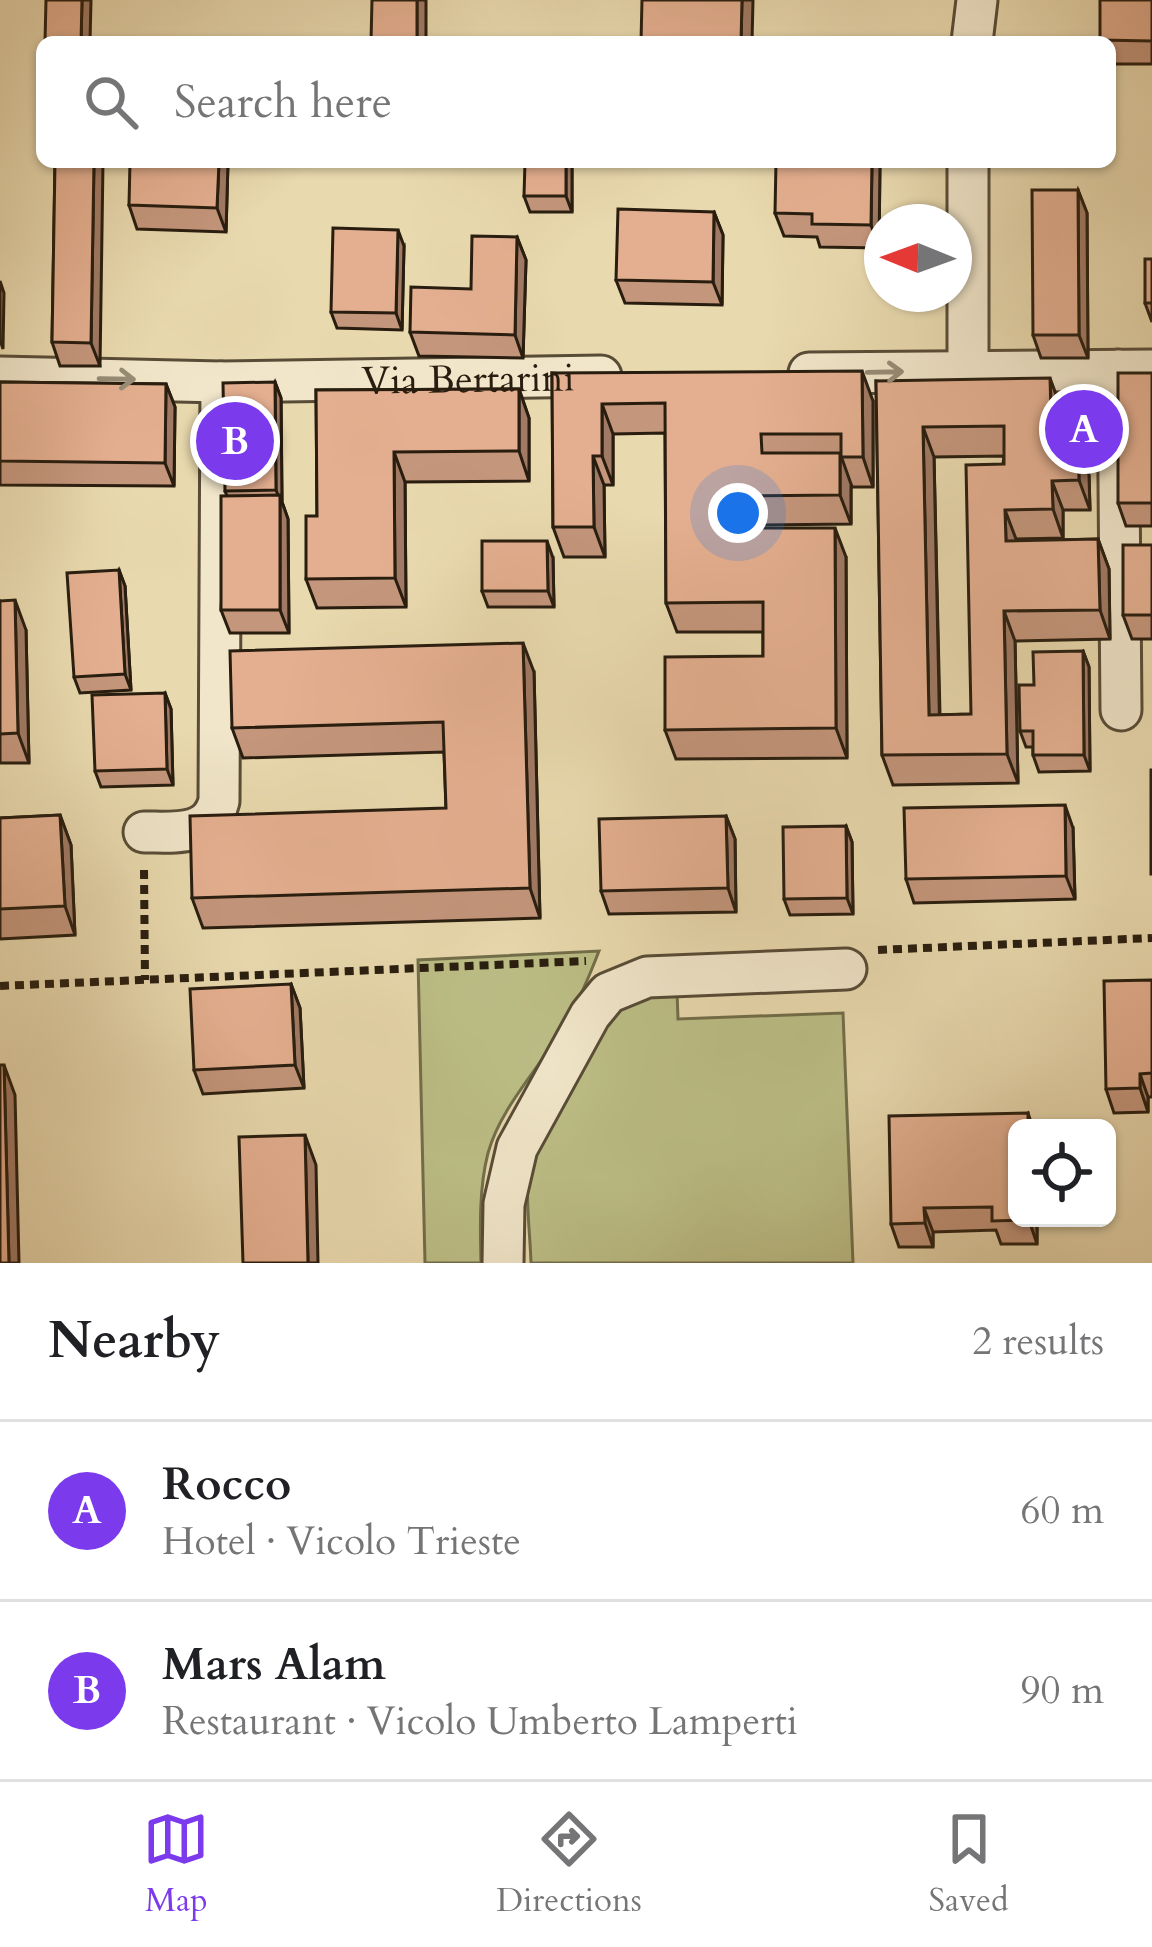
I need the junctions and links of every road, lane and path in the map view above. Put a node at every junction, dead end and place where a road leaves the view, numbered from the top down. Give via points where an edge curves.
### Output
1 (976, 0) edge
2 (973, 36) edge
3 (968, 168) edge
4 (968, 370) junction
5 (1135, 370) edge
6 (777, 374) edge
7 (633, 376) edge
8 (0, 377) edge
9 (221, 382) junction
10 (1121, 710) dead end
11 (144, 832) joint
12 (1152, 938) edge
13 (881, 948) junction
14 (852, 959) junction
15 (596, 960) dead end
16 (146, 980) junction
17 (0, 986) edge
18 (503, 1263) edge

1 - 2 street
3 - 4 street
4 - 5 street
6 -> 4 street
5 - 10 street
7 - 9 street, Via Bertarini
8 -> 9 street, Via Bertarini
9 - 11 street via 219,801 201,827
11 - 16 path
12 - 13 path
13 - 14 path
13 - 14 path
14 - 18 street via 647,977 608,993 517,1148 504,1204
15 - 16 path
16 - 17 path

